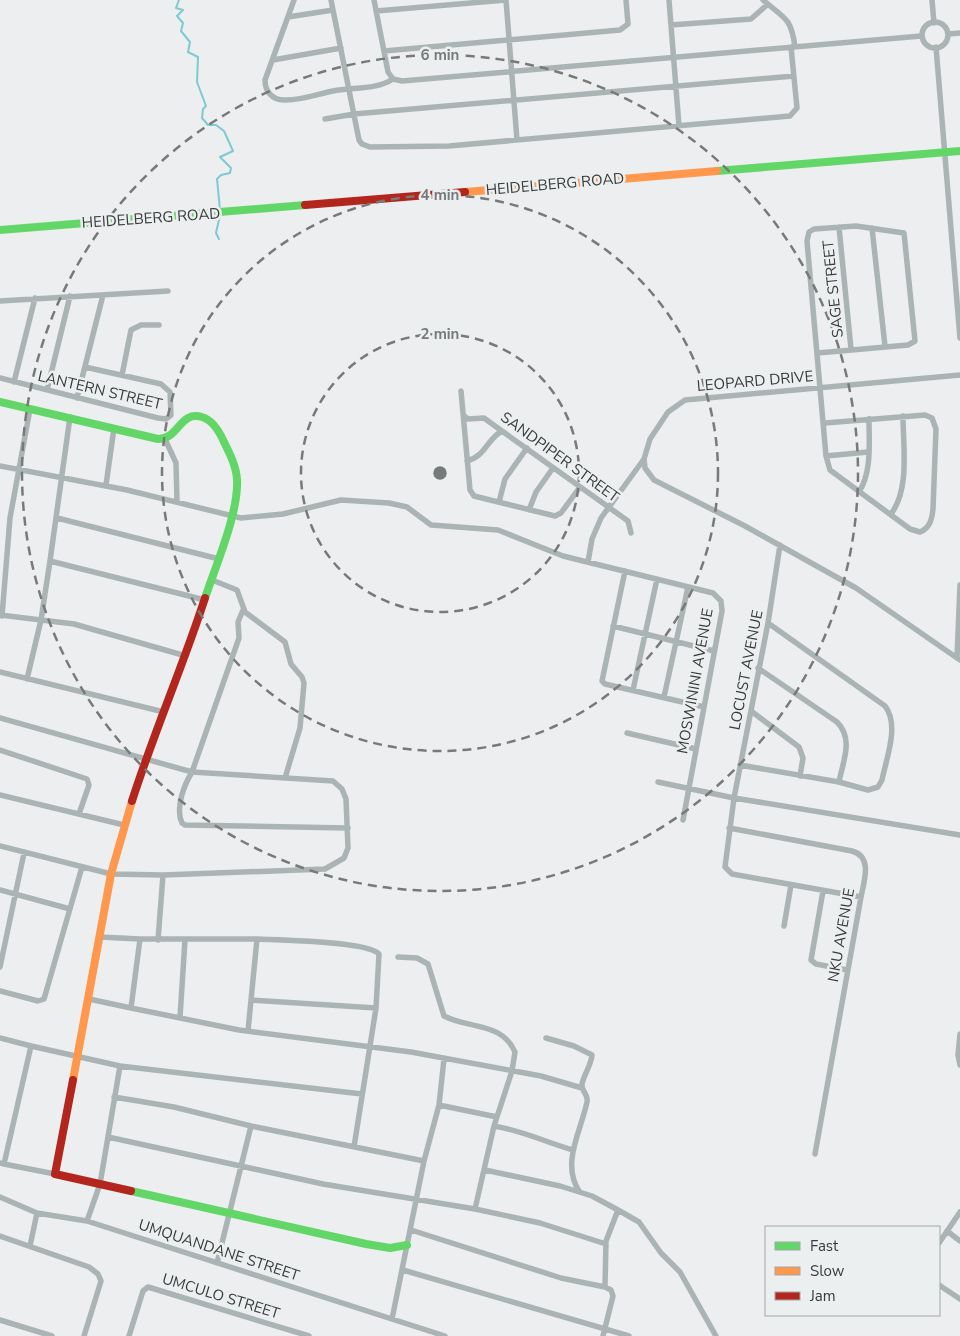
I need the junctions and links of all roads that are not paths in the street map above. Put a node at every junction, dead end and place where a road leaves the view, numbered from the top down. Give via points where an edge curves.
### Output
1 (294, 0) edge
2 (331, 0) edge
3 (374, 0) edge
4 (506, 0) edge
5 (626, 0) edge
6 (669, 0) edge
7 (932, 0) edge
8 (765, 2) edge
9 (333, 10) junction
10 (376, 11) junction
11 (288, 17) junction
12 (934, 23) junction
13 (671, 25) junction
14 (960, 33) edge
15 (948, 34) junction
16 (921, 36) junction
17 (509, 40) junction
18 (793, 47) junction
19 (341, 48) junction
20 (936, 48) junction
21 (384, 51) junction
22 (674, 58) junction
23 (273, 60) junction
24 (512, 72) junction
25 (794, 76) junction
26 (394, 79) junction
27 (676, 86) junction
28 (349, 89) junction
29 (514, 100) junction
30 (354, 114) junction
31 (325, 119) dead end
32 (679, 126) junction
33 (518, 140) junction
34 (960, 151) edge
35 (946, 152) junction
36 (839, 227) junction
37 (872, 228) junction
38 (0, 230) edge
39 (168, 291) dead end
40 (103, 294) junction
41 (70, 296) junction
42 (35, 298) junction
43 (0, 301) edge
44 (159, 325) dead end
45 (960, 338) edge
46 (885, 346) junction
47 (851, 349) junction
48 (818, 353) junction
49 (85, 367) junction
50 (122, 375) junction
51 (960, 375) edge
52 (0, 378) edge
53 (14, 382) junction
54 (822, 387) junction
55 (47, 390) junction
56 (461, 391) dead end
57 (78, 398) junction
58 (0, 402) edge
59 (30, 409) junction
60 (464, 416) junction
61 (904, 416) junction
62 (70, 417) junction
63 (869, 419) junction
64 (824, 423) junction
65 (114, 428) junction
66 (502, 431) junction
67 (166, 439) junction
68 (527, 448) junction
69 (868, 452) junction
70 (826, 456) junction
71 (644, 459) junction
72 (467, 461) junction
73 (0, 466) edge
74 (18, 468) junction
75 (553, 468) junction
76 (61, 476) junction
77 (106, 485) junction
78 (580, 487) junction
79 (859, 492) junction
80 (178, 501) junction
81 (499, 502) junction
82 (608, 508) junction
83 (529, 510) junction
84 (891, 514) junction
85 (232, 516) junction
86 (57, 518) junction
87 (631, 532) dead end
88 (780, 545) junction
89 (219, 559) junction
90 (50, 561) junction
91 (588, 562) junction
92 (625, 571) junction
93 (657, 579) junction
94 (212, 580) junction
95 (960, 585) edge
96 (688, 587) junction
97 (205, 600) junction
98 (243, 610) junction
99 (1, 616) edge
100 (41, 620) junction
101 (768, 623) junction
102 (613, 626) junction
103 (644, 634) junction
104 (676, 642) junction
105 (714, 651) junction
106 (186, 656) junction
107 (958, 659) edge
108 (758, 668) junction
109 (0, 672) edge
110 (27, 679) junction
111 (633, 690) junction
112 (664, 697) junction
113 (704, 707) junction
114 (751, 711) junction
115 (164, 712) junction
116 (0, 718) edge
117 (627, 733) dead end
118 (696, 749) junction
119 (0, 750) edge
120 (145, 759) junction
121 (740, 765) junction
122 (192, 772) junction
123 (800, 776) junction
124 (285, 778) junction
125 (658, 782) dead end
126 (839, 782) junction
127 (690, 788) junction
128 (0, 794) edge
129 (734, 798) junction
130 (79, 814) junction
131 (683, 820) dead end
132 (124, 825) junction
133 (348, 828) junction
134 (729, 828) junction
135 (960, 836) edge
136 (0, 846) edge
137 (24, 853) junction
138 (82, 867) junction
139 (111, 874) junction
140 (162, 875) junction
141 (791, 885) junction
142 (0, 890) edge
143 (823, 891) junction
144 (15, 894) junction
145 (861, 897) junction
146 (70, 909) junction
147 (784, 926) dead end
148 (100, 937) junction
149 (140, 939) junction
150 (257, 939) junction
151 (158, 940) junction
152 (184, 940) junction
153 (398, 957) dead end
154 (0, 967) edge
155 (847, 970) junction
156 (0, 992) edge
157 (89, 999) junction
158 (251, 1000) junction
159 (131, 1008) junction
160 (376, 1008) junction
161 (180, 1017) junction
162 (248, 1031) junction
163 (960, 1034) edge
164 (0, 1038) edge
165 (546, 1038) dead end
166 (31, 1046) junction
167 (371, 1047) junction
168 (77, 1057) junction
169 (444, 1059) junction
170 (960, 1065) edge
171 (120, 1066) junction
172 (512, 1071) junction
173 (582, 1088) junction
174 (362, 1094) junction
175 (114, 1097) junction
176 (438, 1105) junction
177 (496, 1117) junction
178 (251, 1126) junction
179 (494, 1126) junction
180 (108, 1138) junction
181 (354, 1147) junction
182 (574, 1150) junction
183 (815, 1154) dead end
184 (424, 1161) junction
185 (2, 1164) edge
186 (240, 1167) junction
187 (485, 1170) junction
188 (55, 1174) junction
189 (100, 1184) junction
190 (579, 1192) junction
191 (0, 1198) edge
192 (417, 1201) junction
193 (475, 1209) junction
194 (618, 1210) junction
195 (230, 1212) junction
196 (960, 1212) edge
197 (37, 1213) junction
198 (87, 1221) junction
199 (411, 1230) junction
200 (947, 1231) junction
201 (0, 1236) edge
202 (960, 1241) edge
203 (940, 1242) edge
204 (606, 1244) junction
205 (407, 1245) junction
206 (30, 1246) junction
207 (218, 1263) junction
208 (404, 1270) junction
209 (940, 1285) edge
210 (606, 1287) junction
211 (960, 1299) edge
212 (392, 1319) junction
213 (0, 1320) edge
214 (605, 1328) junction
215 (52, 1336) edge
216 (84, 1336) edge
217 (129, 1336) edge
218 (309, 1336) edge
219 (445, 1336) edge
220 (603, 1336) edge
221 (629, 1336) edge
222 (716, 1336) edge

1 - 11 street
2 - 9 street
3 - 10 street
4 - 10 street
4 - 17 street
5 - 17 street via 628,24 620,30
6 - 13 street
7 - 12 street
8 - 13 street via 751,19
8 - 18 street via 789,22
9 - 11 street
9 - 19 street
10 - 21 street
11 - 23 street
12 - 15 street via 943,25
12 - 16 street via 925,27
13 - 22 street
14 - 15 street
15 - 20 street via 943,45
16 - 18 street
16 - 20 street via 925,45
17 - 21 street
17 - 24 street
18 - 22 street
18 - 25 street
19 - 23 street
19 - 28 street
20 - 35 street
21 - 26 street via 388,72
22 - 24 street
22 - 27 street
23 - 28 street via 265,87 277,99
24 - 26 street
24 - 29 street
25 - 27 street
25 - 32 street via 797,108 790,116
26 - 28 street via 379,85
27 - 29 street
27 - 32 street
28 - 30 street
29 - 30 street
29 - 33 street
30 - 31 street
30 - 33 street via 359,140 370,148
32 - 33 street
34 - 35 street, HEIDELBERG ROAD
35 - 38 street, HEIDELBERG ROAD
35 - 45 street
36 - 37 street
36 - 47 street, SAGE STREET
36 - 48 street via 814,229 807,236
37 - 46 street
37 - 46 street via 901,231 907,240 916,337 911,344
39 - 40 street
40 - 41 street
40 - 49 street
41 - 42 street
41 - 55 street
42 - 43 street
42 - 53 street
44 - 50 street via 131,330
46 - 47 street
47 - 48 street
48 - 54 street
49 - 50 street, LANTERN STREET
49 - 57 street
50 - 57 street, LANTERN STREET via 161,384 170,392 171,415 158,418
51 - 54 street, LEOPARD DRIVE
52 - 53 street, LANTERN STREET
53 - 55 street, LANTERN STREET
54 - 64 street
54 - 71 street, LEOPARD DRIVE via 685,400 668,412 650,439
55 - 57 street, LANTERN STREET
56 - 60 street
58 - 59 street
59 - 62 street
59 - 74 street
60 - 66 street, SANDPIPER STREET via 468,419 484,418
60 - 72 street
61 - 63 street
61 - 84 street via 901,490
61 - 84 street via 925,415 934,420 932,516 927,528 920,532 910,529
62 - 65 street
62 - 76 street
63 - 64 street
63 - 69 street
64 - 70 street
65 - 67 street
65 - 77 street
66 - 68 street, SANDPIPER STREET
66 - 72 street via 496,434 480,456
67 - 80 street via 176,463
67 - 85 street via 178,430 185,418 202,417 212,423 234,464 237,480
68 - 75 street, SANDPIPER STREET
68 - 81 street via 504,478
69 - 70 street
69 - 79 street via 866,476
70 - 79 street via 833,474
71 - 82 street, LEOPARD DRIVE
71 - 88 street via 645,468 654,480
72 - 81 street via 472,494
73 - 74 street, MOSWININI AVENUE
74 - 76 street, MOSWININI AVENUE
74 - 99 street
75 - 78 street, SANDPIPER STREET
75 - 83 street via 536,492
76 - 77 street, MOSWININI AVENUE
76 - 86 street
77 - 80 street, MOSWININI AVENUE
78 - 82 street, SANDPIPER STREET
78 - 83 street via 558,515
79 - 84 street
80 - 85 street, MOSWININI AVENUE
81 - 83 street
82 - 87 street, SANDPIPER STREET via 628,521
82 - 91 street, LEOPARD DRIVE via 595,530
85 - 89 street
85 - 91 street, MOSWININI AVENUE via 247,519 270,516 341,500 389,502 407,507 431,525 498,530 553,553
86 - 89 street
86 - 90 street
88 - 101 street, LOCUST AVENUE
88 - 107 street via 873,598
89 - 94 street
90 - 97 street
90 - 100 street
91 - 92 street, MOSWININI AVENUE
92 - 93 street, MOSWININI AVENUE
92 - 102 street
93 - 96 street, MOSWININI AVENUE
93 - 103 street
94 - 97 street
94 - 98 street via 237,590
95 - 107 street
96 - 104 street
96 - 105 street, MOSWININI AVENUE via 713,593 721,602
97 - 106 street
98 - 122 street via 238,622 239,638
98 - 124 street via 284,642 291,664 304,683 300,728
99 - 100 street
100 - 106 street via 91,628
100 - 110 street
101 - 108 street, LOCUST AVENUE
101 - 126 street via 889,710 891,731 880,784 868,790
102 - 103 street
102 - 111 street via 602,681
103 - 104 street
103 - 111 street
104 - 105 street
104 - 112 street
105 - 113 street, MOSWININI AVENUE
106 - 115 street
108 - 114 street, LOCUST AVENUE
108 - 126 street via 837,722 845,731 848,739
109 - 110 street
110 - 115 street
111 - 112 street
112 - 113 street
113 - 118 street, MOSWININI AVENUE
114 - 121 street, LOCUST AVENUE
114 - 123 street via 799,747 803,758
115 - 120 street
116 - 120 street
117 - 118 street
118 - 127 street, MOSWININI AVENUE
119 - 130 street via 87,779 89,785
120 - 122 street
120 - 132 street
121 - 123 street
121 - 129 street, LOCUST AVENUE
122 - 124 street
122 - 133 street via 181,802 180,820 185,825
123 - 126 street
124 - 133 street via 329,780 338,785 346,799
125 - 127 street
127 - 129 street
127 - 131 street, MOSWININI AVENUE
128 - 130 street
129 - 134 street, LOCUST AVENUE
129 - 135 street
130 - 132 street
132 - 139 street
133 - 140 street via 346,856 327,868
134 - 141 street, LOCUST AVENUE via 726,870 732,874
134 - 145 street, NKU AVENUE via 856,852 866,865
136 - 137 street
137 - 138 street
137 - 144 street
138 - 139 street
138 - 146 street
139 - 140 street
139 - 148 street
140 - 151 street
141 - 143 street
141 - 147 street
142 - 144 street
143 - 145 street
143 - 155 street via 811,960 816,964
144 - 146 street
144 - 154 street
145 - 155 street, NKU AVENUE
146 - 156 street via 44,998 38,1001
148 - 149 street
148 - 157 street
149 - 151 street
149 - 159 street
150 - 152 street
150 - 158 street
150 - 160 street via 331,943 377,951 380,958
151 - 152 street
152 - 161 street
153 - 172 street via 417,958 428,964 444,1016 501,1033 514,1052
155 - 183 street, NKU AVENUE
157 - 159 street
157 - 168 street
158 - 160 street
158 - 162 street
159 - 161 street
160 - 167 street
161 - 162 street
162 - 167 street
163 - 170 street
164 - 166 street
165 - 173 street via 592,1055
166 - 168 street
166 - 185 street
167 - 169 street
167 - 174 street
168 - 171 street
168 - 188 street
169 - 172 street
169 - 176 street
171 - 174 street
171 - 175 street
172 - 173 street
172 - 177 street
173 - 182 street via 587,1102
174 - 181 street
175 - 178 street via 174,1107
175 - 180 street
176 - 177 street
176 - 184 street
177 - 179 street
178 - 181 street
178 - 186 street
179 - 182 street via 524,1132
179 - 187 street
180 - 186 street
180 - 189 street
181 - 184 street
182 - 190 street via 572,1178
184 - 192 street
185 - 188 street
186 - 192 street
186 - 195 street
187 - 190 street
187 - 193 street
188 - 189 street
189 - 195 street
189 - 198 street
190 - 194 street
191 - 197 street, UMQUANDANE STREET
192 - 193 street
192 - 199 street
193 - 204 street via 540,1223
194 - 204 street
194 - 222 street via 639,1222 661,1253 680,1272
195 - 205 street via 384,1248
195 - 207 street
196 - 200 street
197 - 198 street, UMQUANDANE STREET
197 - 206 street
198 - 207 street, UMQUANDANE STREET
199 - 205 street
199 - 210 street via 562,1278
200 - 202 street
200 - 203 street
201 - 206 street
204 - 210 street
205 - 208 street
206 - 216 street via 89,1267 98,1274 101,1281
207 - 212 street, UMQUANDANE STREET
208 - 212 street
208 - 214 street
209 - 211 street
210 - 214 street via 613,1296
212 - 219 street, UMQUANDANE STREET
213 - 215 street
214 - 220 street
214 - 221 street
217 - 218 street, UMCULO STREET via 143,1291 148,1287

